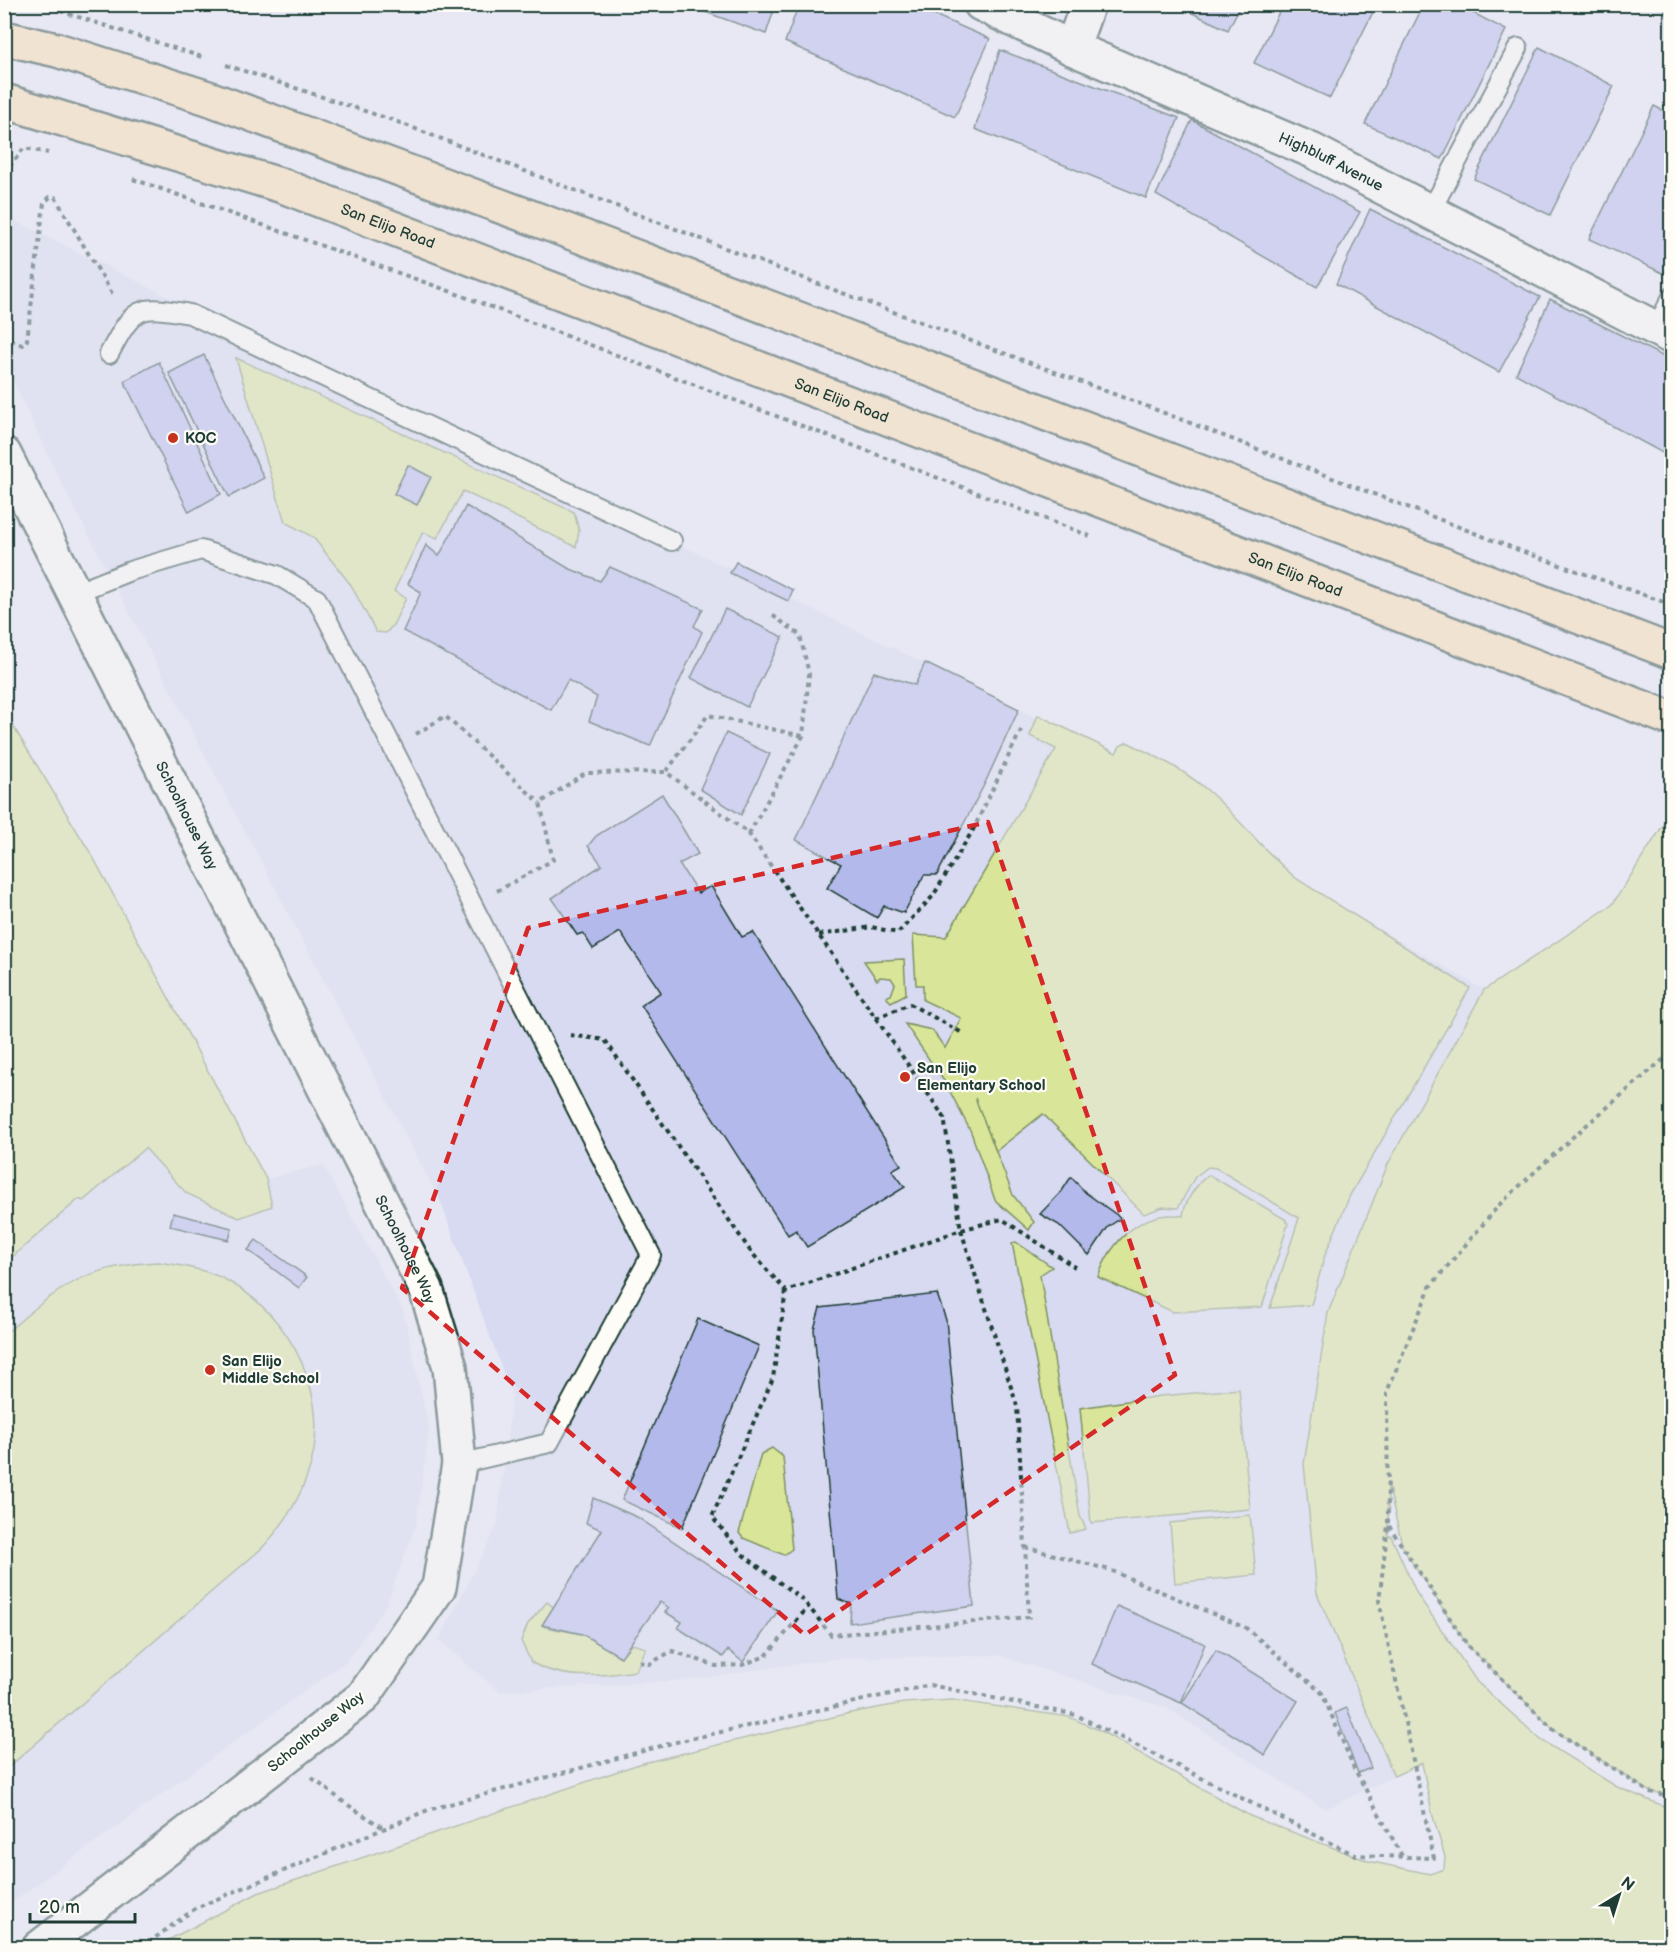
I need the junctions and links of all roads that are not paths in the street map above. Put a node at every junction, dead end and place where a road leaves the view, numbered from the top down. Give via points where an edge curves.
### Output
1 (981, 4) edge
2 (1088, 4) edge
3 (4, 38) edge
4 (1072, 48) junction
5 (1518, 48) dead end
6 (4, 101) edge
7 (1430, 212) junction
8 (1671, 297) edge
9 (1664, 332) edge
10 (109, 354) dead end
11 (4, 454) edge
12 (672, 541) dead end
13 (75, 593) junction
14 (1671, 652) edge
15 (1671, 718) edge
16 (459, 1464) junction
17 (39, 1947) edge

1 - 4 street, Highbluff Avenue
2 - 4 street
3 - 14 main road via 57,50 218,102 549,224
4 - 7 street, Highbluff Avenue via 1313,151
5 - 7 lane
6 - 15 main road, San Elijo Road via 283,186
7 - 9 street, Highbluff Avenue
8 - 9 lane
10 - 12 lane via 129,317 154,307 190,314
11 - 13 street, Schoolhouse Way
13 - 16 street, Schoolhouse Way via 426,1289 450,1367
13 - 16 lane via 130,571 201,550 277,574 317,599 651,1255 549,1443
16 - 17 street, Schoolhouse Way via 439,1587 363,1697

